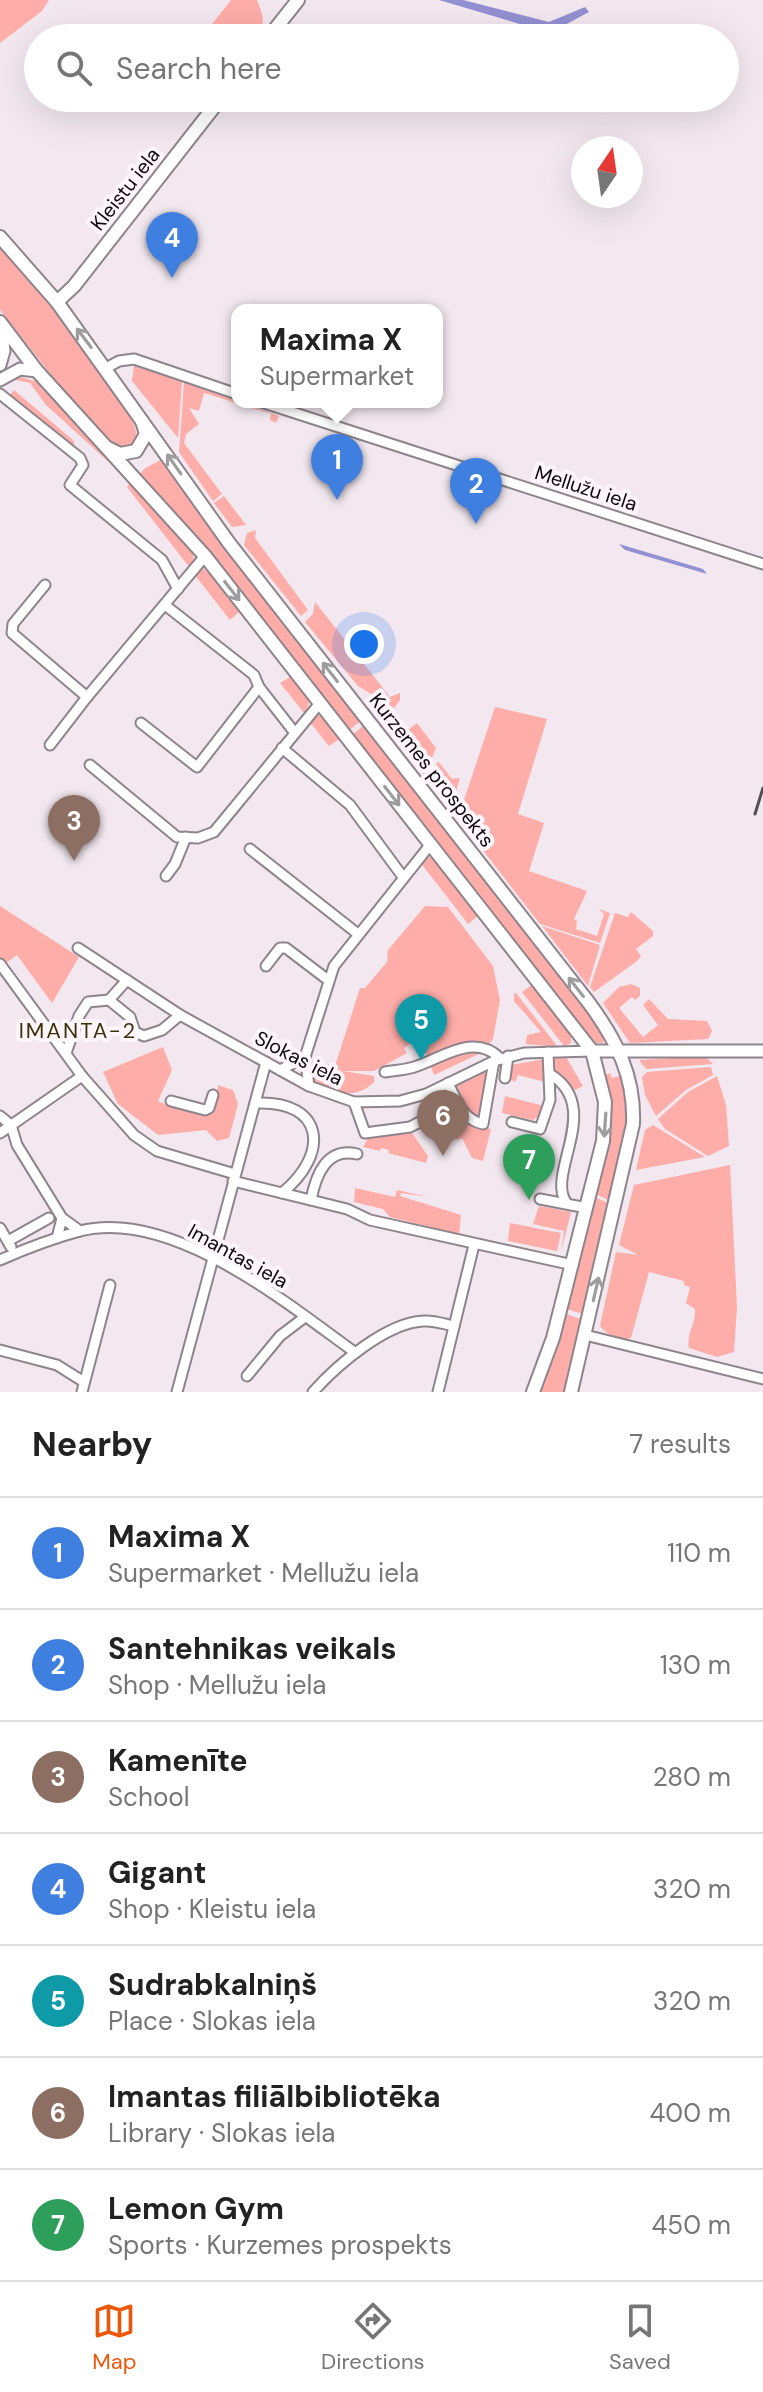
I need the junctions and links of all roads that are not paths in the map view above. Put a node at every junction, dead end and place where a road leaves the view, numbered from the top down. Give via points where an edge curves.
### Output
1 (298, 0) edge
2 (279, 24) edge
3 (210, 112) edge
4 (0, 237) edge
5 (57, 302) junction
6 (1, 323) edge
7 (0, 365) edge
8 (106, 368) junction
9 (37, 371) junction
10 (0, 380) edge
11 (231, 392) edge
12 (0, 394) edge
13 (280, 408) edge
14 (142, 420) junction
15 (108, 448) junction
16 (205, 556) junction
17 (763, 564) edge
18 (45, 585) dead end
19 (178, 589) junction
20 (165, 605) junction
21 (259, 687) junction
22 (87, 697) junction
23 (320, 703) junction
24 (141, 723) dead end
25 (295, 733) junction
26 (50, 745) dead end
27 (282, 748) junction
28 (90, 765) dead end
29 (186, 837) junction
30 (430, 845) junction
31 (250, 849) dead end
32 (166, 876) dead end
33 (403, 877) junction
34 (358, 934) junction
35 (78, 948) dead end
36 (0, 964) edge
37 (266, 966) dead end
38 (127, 980) junction
39 (328, 980) junction
40 (109, 1000) junction
41 (180, 1015) junction
42 (592, 1051) junction
43 (620, 1051) junction
44 (763, 1051) edge
45 (548, 1052) junction
46 (66, 1053) junction
47 (305, 1057) junction
48 (500, 1059) junction
49 (266, 1062) junction
50 (280, 1070) junction
51 (385, 1072) dead end
52 (550, 1074) junction
53 (82, 1076) junction
54 (505, 1078) dead end
55 (448, 1083) junction
56 (309, 1086) junction
57 (213, 1095) dead end
58 (171, 1101) dead end
59 (354, 1102) junction
60 (458, 1102) junction
61 (256, 1103) junction
62 (0, 1116) edge
63 (512, 1122) dead end
64 (11, 1125) junction
65 (0, 1133) edge
66 (357, 1154) dead end
67 (234, 1177) junction
68 (282, 1193) junction
69 (540, 1199) dead end
70 (311, 1200) junction
71 (566, 1202) junction
72 (587, 1208) junction
73 (49, 1218) dead end
74 (62, 1218) junction
75 (0, 1228) edge
76 (80, 1231) junction
77 (57, 1238) junction
78 (8, 1241) junction
79 (474, 1245) junction
80 (14, 1253) junction
81 (213, 1259) junction
82 (0, 1260) edge
83 (573, 1265) junction
84 (110, 1285) dead end
85 (305, 1317) junction
86 (454, 1326) junction
87 (585, 1335) junction
88 (0, 1350) edge
89 (353, 1351) junction
90 (247, 1376) dead end
91 (763, 1379) edge
92 (83, 1387) edge
93 (177, 1392) edge
94 (313, 1392) edge
95 (438, 1392) edge
96 (533, 1392) edge
97 (571, 1392) edge

1 - 2 main road
3 - 5 main road, Kleistu iela
4 - 5 main road, Kurzemes prospekts
8 -> 5 main road, Kurzemes prospekts
6 - 7 street
6 - 9 main road
8 - 11 street via 134,359
8 - 14 main road, Kurzemes prospekts
9 - 10 street via 20,369
9 - 15 main road
12 - 19 street via 80,458 83,465 70,485 162,560
13 - 17 street, Mellužu iela
14 - 15 main road via 146,434 136,451 120,454
43 -> 14 main road, Kurzemes prospekts via 589,1003 229,543
15 - 16 main road
16 - 19 street
16 -> 23 main road
18 - 22 street via 13,624 12,633
19 - 20 street
20 - 21 street via 254,675
20 - 22 street
21 - 24 street via 197,767
21 - 25 street
22 - 26 street
23 - 25 street
23 -> 30 main road
25 - 27 street
27 - 29 street via 214,832
27 - 33 street via 350,805
28 - 29 street via 177,837
29 - 32 street
30 - 33 street
30 - 42 main road
31 - 34 street
33 - 34 street
34 - 39 street
35 - 38 street, Slokas iela
36 - 46 street
37 - 39 street via 280,948 286,948
38 - 40 street
38 - 41 street, Slokas iela
39 - 47 street
40 - 41 street via 144,1036
40 - 46 street via 88,1002
41 - 49 street, Slokas iela
42 - 43 street, Slokas iela
42 - 45 street, Slokas iela
42 -> 72 main road via 606,1117
43 - 44 street, Slokas iela
87 -> 43 main road, Kurzemes prospekts via 633,1124 634,1097
45 - 48 street, Slokas iela
45 - 52 street
46 - 53 street
47 - 50 street
47 - 56 street
48 - 51 street via 484,1049 463,1048 416,1067
48 - 54 street
48 - 55 street, Slokas iela
48 - 60 street via 483,1124 471,1121
49 - 50 street, Slokas iela
49 - 61 street
50 - 56 street, Slokas iela
52 - 63 street via 550,1100 540,1129
52 - 71 street via 568,1092 574,1128 561,1190
53 - 64 street
53 - 67 street via 147,1147
55 - 59 street, Slokas iela via 400,1101
55 - 60 street
56 - 59 street, Slokas iela
57 - 58 street via 205,1110
59 - 60 street via 365,1133 410,1127
61 - 67 street
61 - 68 street via 296,1107 312,1128 315,1143 307,1164
62 - 64 street
64 - 65 street
64 - 74 street via 17,1145
66 - 70 street via 338,1153 323,1165
67 - 68 street
67 - 81 street
68 - 70 street
69 - 71 street
70 - 79 street
71 - 72 street
72 - 83 main road
73 - 78 street
74 - 76 street
74 - 77 street
75 - 78 street
76 - 77 street, Imantas iela
76 - 81 street, Imantas iela via 154,1235
77 - 80 street, Imantas iela
78 - 80 street
79 - 83 street
79 - 86 street
80 - 82 street, Imantas iela
81 - 85 street, Imantas iela
81 - 93 street
83 - 96 main road
84 - 92 street
85 - 89 street, Imantas iela
85 - 90 street via 280,1336
86 - 89 street via 419,1321
86 - 95 street
87 - 91 street
87 - 97 main road, Kurzemes prospekts
88 - 92 street via 57,1365
89 - 94 street

